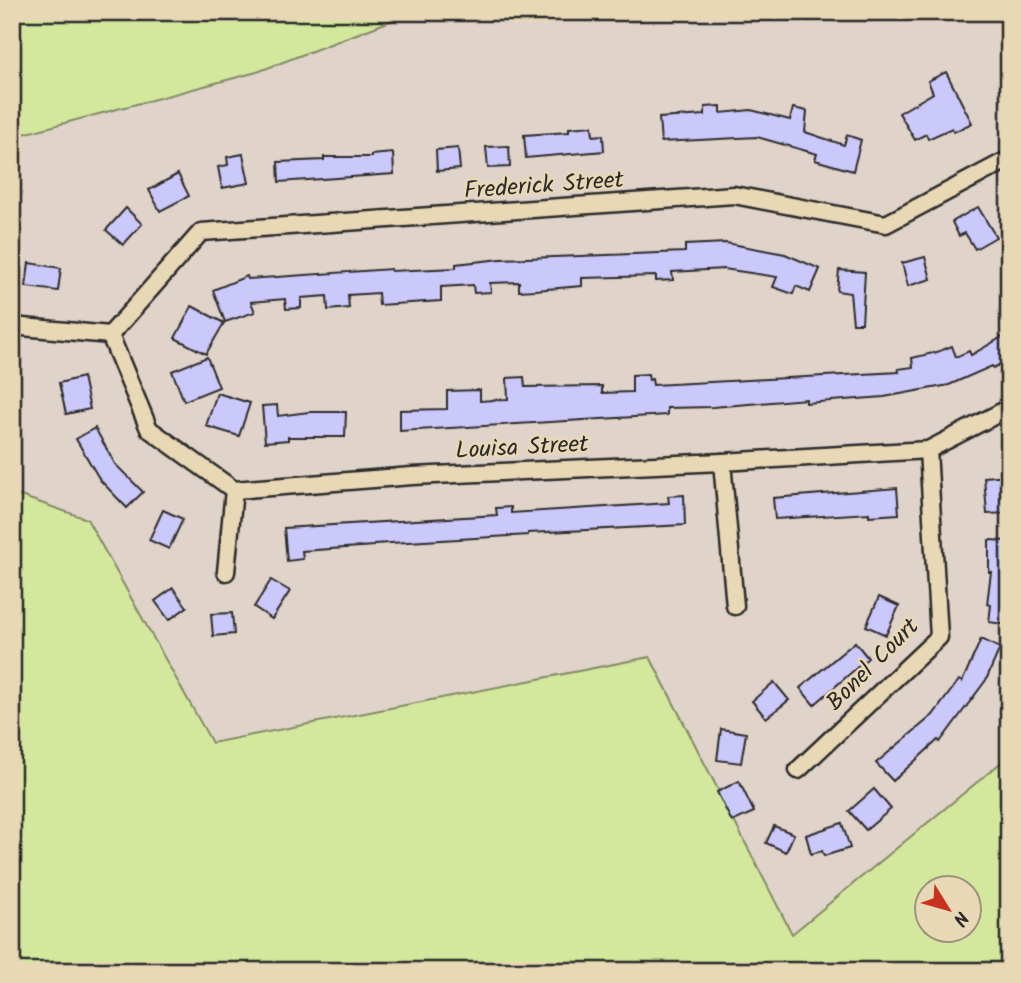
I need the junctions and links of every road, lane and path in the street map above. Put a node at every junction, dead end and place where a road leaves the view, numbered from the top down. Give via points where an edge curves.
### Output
1 (1009, 159) edge
2 (12, 326) edge
3 (110, 335) junction
4 (1009, 408) edge
5 (928, 450) junction
6 (722, 462) junction
7 (234, 490) junction
8 (226, 572) dead end
9 (735, 606) dead end
10 (798, 770) dead end

1 - 3 street, Frederick Street via 886,224 734,195 201,232
2 - 3 street
3 - 7 street via 149,429
4 - 5 street, Louisa Street
5 - 6 street, Louisa Street
5 - 10 street, Bonel Court via 939,637
6 - 7 street, Louisa Street via 412,476
6 - 9 street
7 - 8 street

